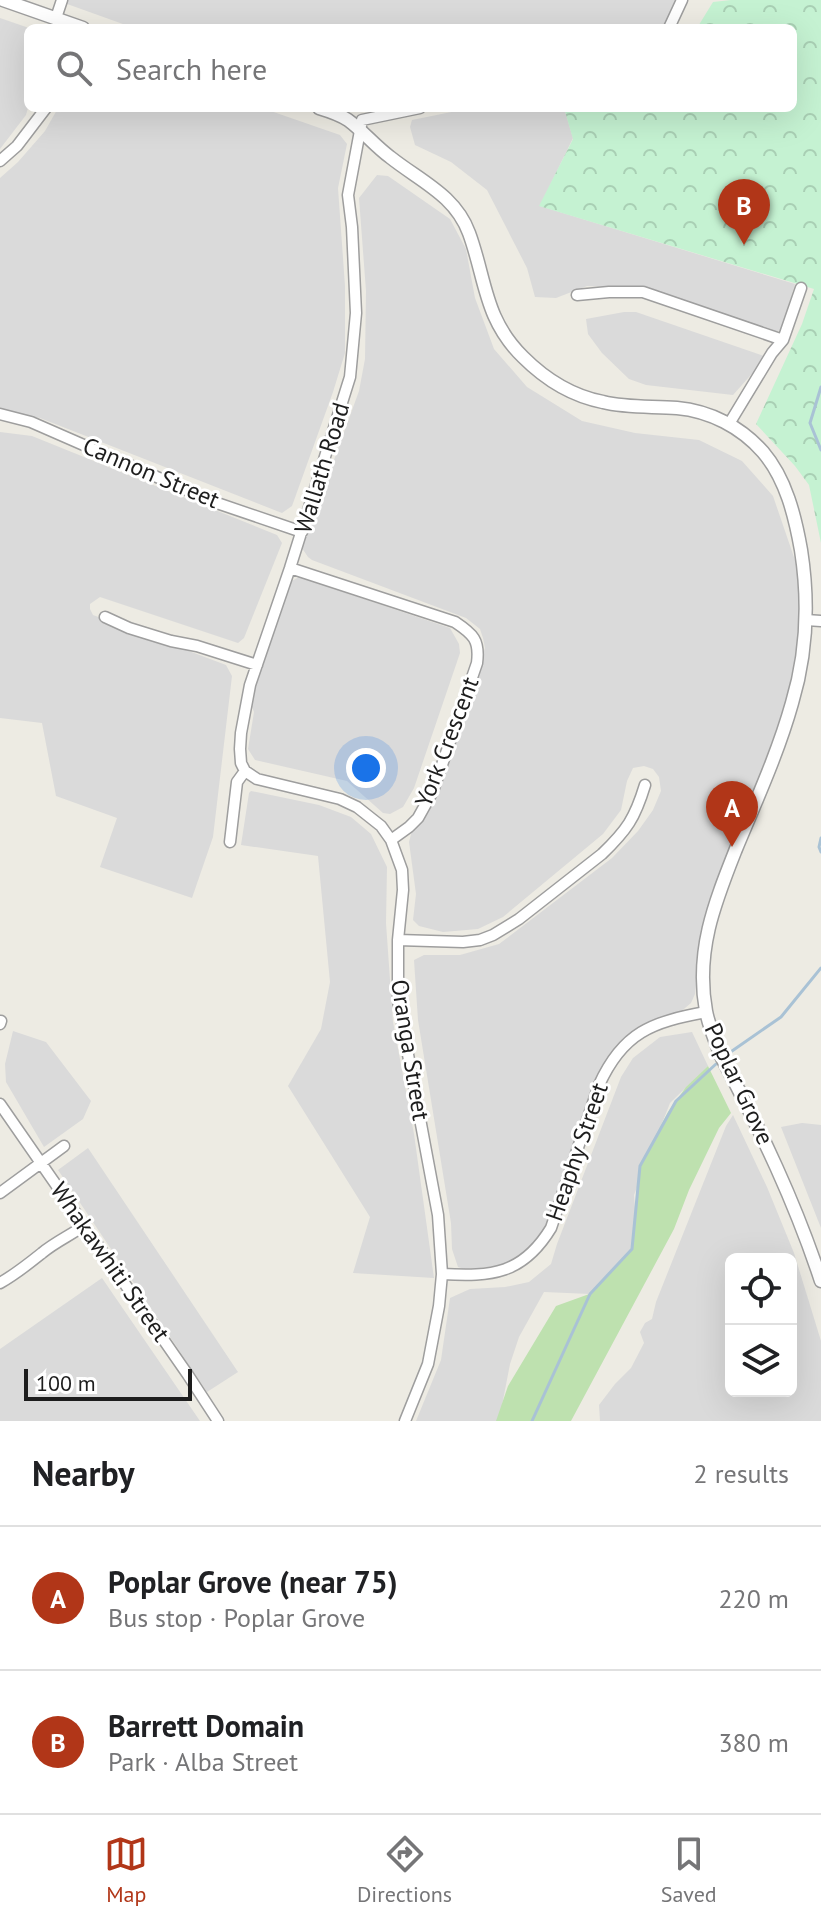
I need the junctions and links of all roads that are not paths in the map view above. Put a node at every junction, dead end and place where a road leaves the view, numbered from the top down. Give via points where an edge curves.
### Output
1 (3, 0) edge
2 (62, 0) edge
3 (682, 0) edge
4 (56, 18) junction
5 (69, 24) edge
6 (671, 24) edge
7 (43, 112) edge
8 (328, 112) edge
9 (401, 112) edge
10 (360, 132) junction
11 (0, 161) edge
12 (801, 288) dead end
13 (577, 295) dead end
14 (783, 340) junction
15 (0, 414) edge
16 (729, 424) junction
17 (302, 532) junction
18 (290, 568) junction
19 (105, 617) dead end
20 (806, 620) junction
21 (821, 621) edge
22 (257, 665) junction
23 (245, 771) junction
24 (645, 785) dead end
25 (391, 840) junction
26 (230, 842) dead end
27 (398, 940) junction
28 (706, 1012) junction
29 (0, 1104) edge
30 (64, 1146) dead end
31 (41, 1164) junction
32 (0, 1193) edge
33 (85, 1225) junction
34 (442, 1274) junction
35 (821, 1281) edge
36 (0, 1283) edge
37 (218, 1421) edge
38 (405, 1421) edge

1 - 4 street
2 - 4 street
3 - 6 street
4 - 5 street
7 - 11 street
8 - 10 street
9 - 10 street via 362,120
10 - 16 street, Poplar Grove via 452,204 469,232 492,313 514,348 544,376 597,401 697,411
10 - 17 street, Wallath Road via 348,195 356,313 350,377
12 - 14 street
13 - 14 street via 643,292
14 - 16 street
15 - 17 street, Cannon Street via 31,422 214,502
16 - 20 street, Poplar Grove via 770,460 785,489 804,567
17 - 18 street, Wallath Road
18 - 22 street, Wallath Road
18 - 25 street, York Crescent via 455,622 479,649 433,791 418,818
19 - 22 street
20 - 21 street
20 - 28 street, Poplar Grove via 791,707 712,912 704,947
22 - 23 street, Wallath Road via 241,733
23 - 25 street, Oranga Street via 357,807
23 - 26 street, Wallath Road via 237,782
24 - 27 street via 636,812 616,841 506,928 463,942
25 - 27 street, Oranga Street via 402,870
27 - 34 street, Oranga Street via 398,1001 438,1215
28 - 34 street, Heaphy Street via 644,1030 607,1067 551,1228 531,1254 490,1274
28 - 35 street, Poplar Grove via 722,1058 798,1213
29 - 31 street, Whakawhiti Street
30 - 31 street
31 - 32 street
31 - 33 street, Whakawhiti Street
33 - 36 street
33 - 37 street, Whakawhiti Street
34 - 38 street, Oranga Street via 428,1364

